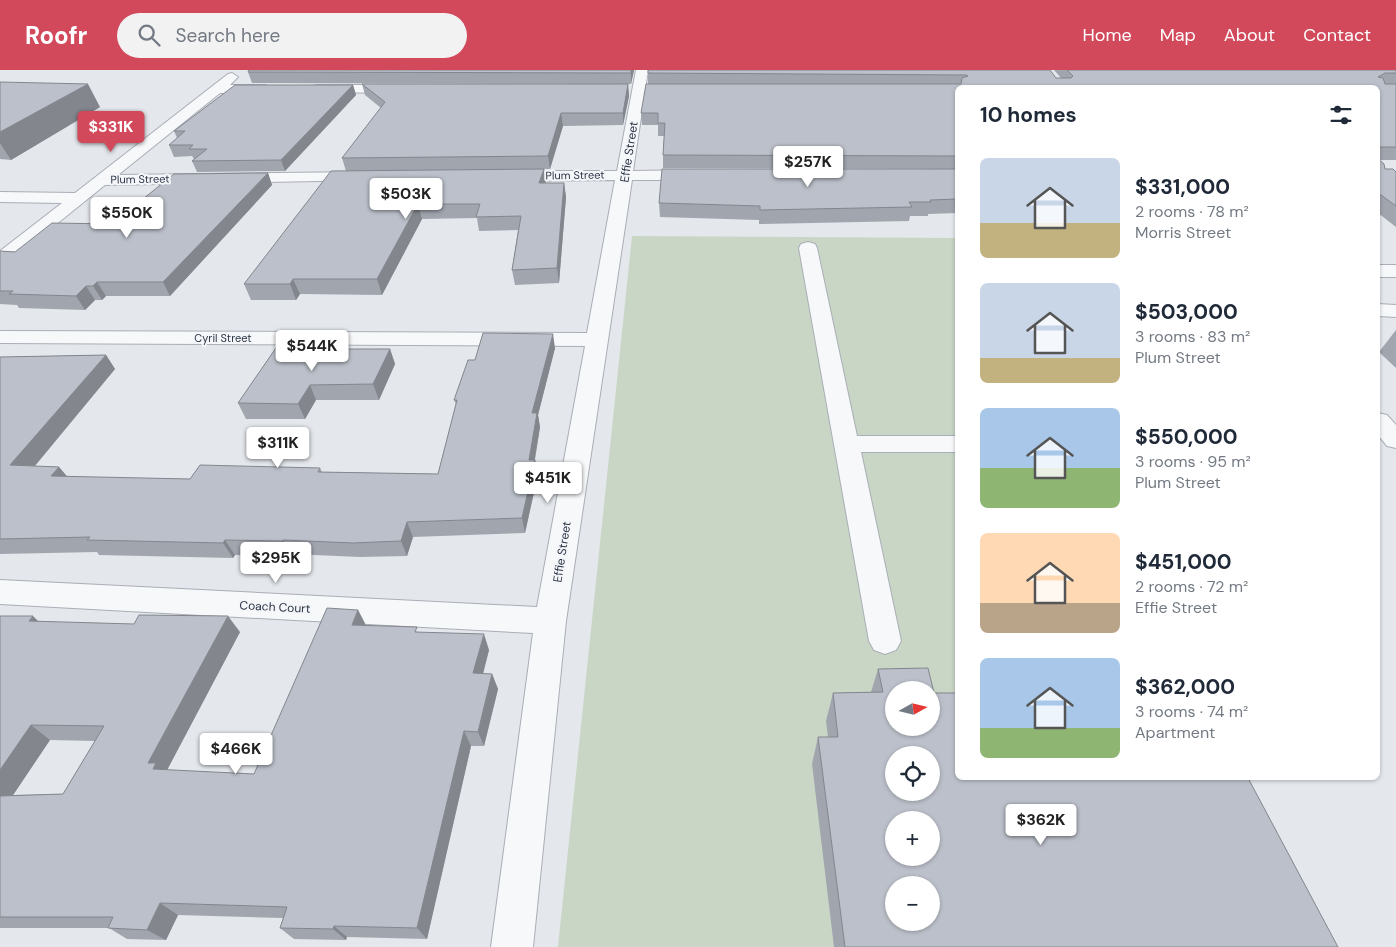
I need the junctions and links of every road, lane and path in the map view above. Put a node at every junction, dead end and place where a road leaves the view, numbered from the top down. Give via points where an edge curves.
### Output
1 (241, 70) edge
2 (640, 85) edge
3 (217, 89) junction
4 (276, 89) edge
5 (305, 89) edge
6 (413, 89) edge
7 (626, 175) junction
8 (714, 175) edge
9 (487, 176) edge
10 (379, 177) edge
11 (102, 180) junction
12 (0, 197) edge
13 (79, 198) junction
14 (808, 248) dead end
15 (0, 259) edge
16 (1380, 271) edge
17 (1396, 271) edge
18 (1380, 310) edge
19 (1396, 310) edge
20 (0, 337) edge
21 (597, 340) junction
22 (1380, 422) edge
23 (1396, 440) edge
24 (846, 444) junction
25 (955, 444) edge
26 (1380, 445) edge
27 (1396, 445) edge
28 (0, 592) edge
29 (550, 621) junction
30 (885, 641) dead end
31 (512, 947) edge

1 - 3 street
2 - 7 street, Effie Street
3 - 4 street
3 - 11 street
5 - 6 street
7 - 8 street, Plum Street
7 - 9 street, Plum Street
7 - 21 street, Effie Street
10 - 11 street, Plum Street
11 - 13 street
12 - 13 street
13 - 15 street
14 - 24 street
16 - 17 street
18 - 19 street
20 - 21 street, Cyril Street
21 - 29 street, Effie Street
22 - 23 street
24 - 25 street
24 - 30 street
26 - 27 street
28 - 29 street, Coach Court
29 - 31 street, Effie Street

